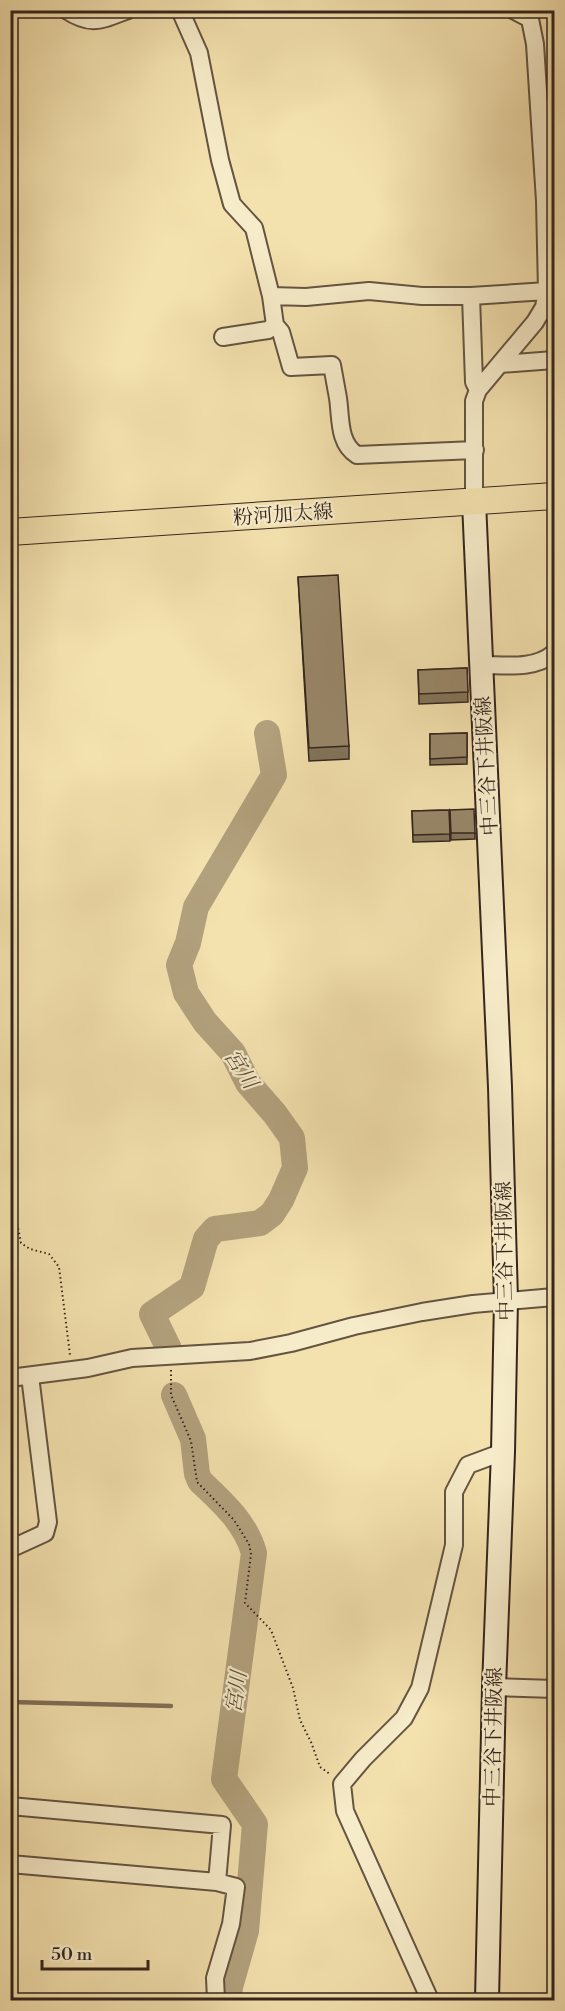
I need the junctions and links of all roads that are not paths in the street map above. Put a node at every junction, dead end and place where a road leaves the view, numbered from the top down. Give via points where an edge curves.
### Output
1 (66, 10) edge
2 (128, 10) edge
3 (180, 10) edge
4 (513, 10) edge
5 (550, 199) edge
6 (547, 291) junction
7 (271, 296) junction
8 (471, 296) junction
9 (275, 324) junction
10 (223, 337) dead end
11 (555, 360) edge
12 (500, 364) junction
13 (478, 390) junction
14 (475, 450) junction
15 (555, 496) edge
16 (474, 502) junction
17 (10, 532) edge
18 (555, 653) edge
19 (481, 665) junction
20 (555, 1297) edge
21 (506, 1300) junction
22 (30, 1376) junction
23 (10, 1378) edge
24 (503, 1452) junction
25 (10, 1549) edge
26 (494, 1687) junction
27 (555, 1689) edge
28 (10, 1806) edge
29 (10, 1864) edge
30 (217, 1882) junction
31 (216, 2001) edge
32 (430, 2001) edge
33 (488, 2001) edge

1 - 2 street via 79,19 98,21
3 - 7 street via 199,53 232,204 254,228
4 - 5 street via 530,19 535,44
5 - 6 street
6 - 8 street
6 - 12 street via 535,322
7 - 8 street via 369,291
7 - 9 street
8 - 13 street via 474,382
9 - 10 street via 268,330
9 - 14 street via 291,367 332,365 341,429 350,451 357,455
11 - 12 street
12 - 13 street
13 - 14 street via 474,401
14 - 16 street
15 - 16 main road, 粉河加太線
16 - 17 main road, 粉河加太線
16 - 19 main road, 中三谷下井阪線
18 - 19 street via 529,665
19 - 21 main road, 中三谷下井阪線
20 - 21 street
21 - 22 street via 422,1312 250,1351 132,1358
21 - 24 main road, 中三谷下井阪線
22 - 23 street
22 - 25 street via 48,1522 45,1533
24 - 26 main road, 中三谷下井阪線
24 - 32 street via 468,1465 454,1492 454,1545 420,1688 404,1718 342,1784 345,1811
26 - 27 street
26 - 33 main road, 中三谷下井阪線
28 - 30 street via 222,1824
29 - 30 street
30 - 31 street via 236,1887 231,1924 216,1978

